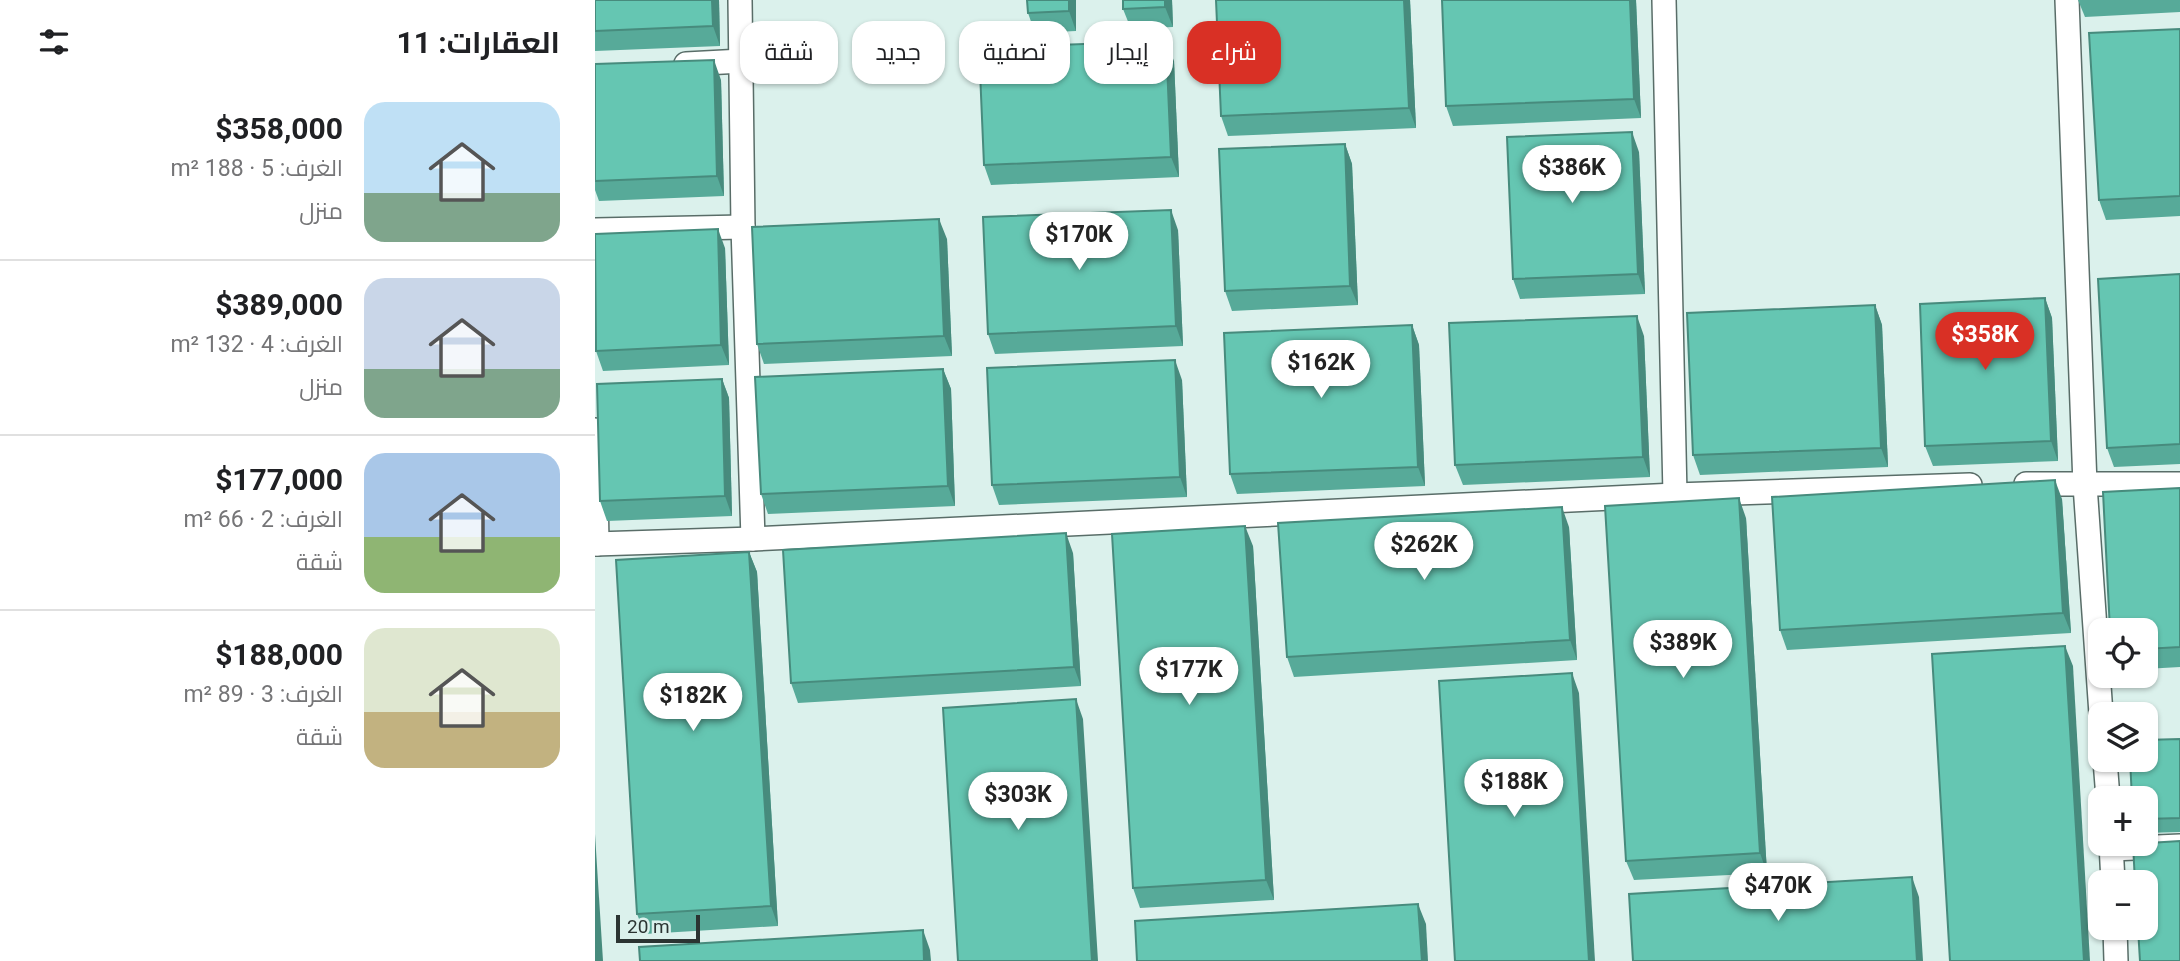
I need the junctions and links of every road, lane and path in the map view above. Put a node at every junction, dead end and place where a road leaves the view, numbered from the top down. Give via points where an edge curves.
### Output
1 (740, 0) edge
2 (1664, 0) edge
3 (2067, 0) edge
4 (741, 21) edge
5 (740, 61) edge
6 (662, 66) edge
7 (742, 84) edge
8 (743, 227) junction
9 (595, 230) edge
10 (595, 430) edge
11 (2180, 484) edge
12 (2085, 485) junction
13 (1675, 495) junction
14 (753, 539) junction
15 (596, 544) edge
16 (2100, 702) edge
17 (2158, 846) edge
18 (2180, 846) edge
19 (2115, 940) edge
20 (2116, 961) edge

1 - 4 street
2 - 13 street
3 - 12 street
5 - 6 street
7 - 8 street
8 - 9 street
8 - 14 street via 740,381
10 - 15 street
11 - 12 street
12 - 13 street
12 - 16 street
13 - 14 street
14 - 15 street
17 - 18 street
19 - 20 street

